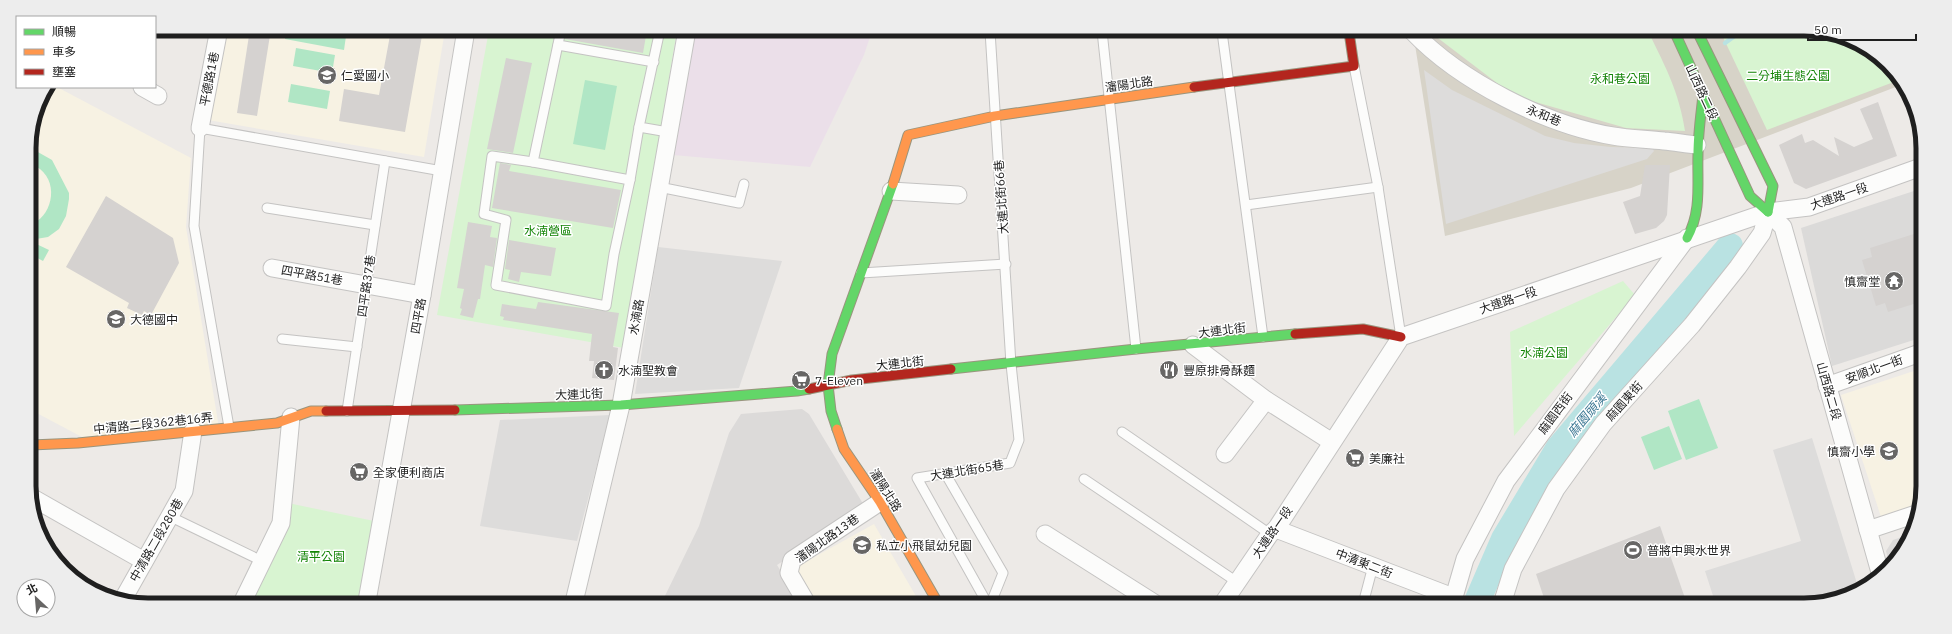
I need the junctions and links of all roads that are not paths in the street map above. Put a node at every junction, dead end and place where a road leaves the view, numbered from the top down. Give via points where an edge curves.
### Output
1 (218, 36) edge
2 (465, 36) edge
3 (560, 36) edge
4 (659, 36) edge
5 (686, 36) edge
6 (990, 36) edge
7 (1102, 36) edge
8 (1222, 36) edge
9 (1350, 36) edge
10 (1417, 36) edge
11 (1676, 36) edge
12 (1699, 36) edge
13 (558, 45) junction
14 (654, 62) junction
15 (1354, 66) junction
16 (1227, 82) junction
17 (144, 88) edge
18 (1703, 95) junction
19 (158, 96) dead end
20 (1108, 100) junction
21 (996, 116) junction
22 (639, 127) junction
23 (200, 128) junction
24 (668, 132) junction
25 (1697, 145) junction
26 (385, 161) junction
27 (533, 162) junction
28 (1916, 168) edge
29 (442, 171) junction
30 (630, 180) junction
31 (744, 184) dead end
32 (659, 187) junction
33 (1378, 187) junction
34 (891, 191) junction
35 (958, 195) dead end
36 (1246, 205) junction
37 (267, 208) dead end
38 (1768, 212) junction
39 (375, 225) junction
40 (1687, 238) junction
41 (1006, 264) junction
42 (272, 268) dead end
43 (860, 273) junction
44 (366, 285) junction
45 (422, 295) junction
46 (1263, 337) junction
47 (1401, 337) junction
48 (282, 339) dead end
49 (1193, 345) junction
50 (357, 347) junction
51 (1136, 349) junction
52 (1916, 354) edge
53 (1011, 364) junction
54 (828, 385) junction
55 (1828, 386) junction
56 (1266, 400) junction
57 (622, 405) junction
58 (348, 411) junction
59 (400, 412) junction
60 (284, 420) junction
61 (229, 427) junction
62 (193, 431) junction
63 (1122, 432) dead end
64 (1332, 442) junction
65 (36, 446) edge
66 (1225, 454) dead end
67 (946, 473) junction
68 (1084, 479) dead end
69 (37, 500) edge
70 (880, 502) junction
71 (1912, 515) edge
72 (169, 516) junction
73 (1868, 530) junction
74 (1273, 532) junction
75 (1045, 534) dead end
76 (144, 561) junction
77 (262, 561) junction
78 (1373, 566) junction
79 (1878, 569) edge
80 (1237, 582) junction
81 (125, 595) edge
82 (244, 598) edge
83 (368, 598) edge
84 (575, 598) edge
85 (804, 598) edge
86 (935, 598) edge
87 (985, 598) edge
88 (993, 598) edge
89 (1146, 598) edge
90 (1226, 598) edge
91 (1365, 598) edge
92 (1445, 598) edge
93 (1453, 598) edge
94 (1504, 598) edge

1 - 23 street, 平德路1巷
2 - 29 street, 四平路
3 - 13 lane
4 - 14 lane
5 - 24 street, 水湳路
6 - 21 lane, 大連北街66巷
7 - 20 lane
8 - 16 lane
9 - 15 street
10 - 25 street, 永和巷 via 1428,48 1482,85 1561,123 1612,136
11 - 18 street, 山西路二段
12 - 38 street, 山西路二段 via 1772,186
13 - 14 lane
13 - 27 lane
14 - 22 lane
15 - 16 street, 瀋陽北路
15 - 33 lane
16 - 20 street, 瀋陽北路
16 - 36 lane
17 - 19 street
18 - 25 street
18 - 38 street, 山西路二段 via 1748,191
20 - 21 street, 瀋陽北路
20 - 51 lane
21 - 34 street, 瀋陽北路 via 908,135
21 - 41 lane, 大連北街66巷
22 - 24 lane
22 - 30 lane
23 - 26 lane
23 - 61 lane via 194,226
24 - 32 street, 水湳路
25 - 40 street via 1698,200 1692,232
26 - 29 lane
26 - 39 lane, 四平路37巷
27 - 30 lane
27 - 30 lane via 492,156 484,214 506,220 496,285 606,306
28 - 38 street, 大連路一段 via 1809,207
29 - 45 street, 四平路
31 - 32 lane via 740,203
32 - 57 street, 水湳路
33 - 36 lane
33 - 47 lane
34 - 35 street
34 - 43 street, 瀋陽北路
36 - 46 lane
37 - 39 lane
38 - 40 street, 大連路一段
38 - 55 street, 山西路二段 via 1783,227
38 - 94 street, 麻園東街 via 1762,233 1738,267 1692,325 1603,424 1556,489 1513,569
39 - 44 lane, 四平路37巷
40 - 47 street, 大連路一段
40 - 93 street, 麻園西街 via 1506,481 1465,560
41 - 43 lane
41 - 53 lane, 大連北街66巷
42 - 44 street, 四平路51巷
43 - 54 street, 瀋陽北路 via 832,354
44 - 45 street, 四平路51巷
44 - 50 lane, 四平路37巷
45 - 59 street, 四平路
46 - 47 street, 大連北街 via 1363,329
46 - 49 street, 大連北街
47 - 64 street, 大連路一段
48 - 50 lane
49 - 51 street, 大連北街
49 - 56 street
50 - 58 lane, 四平路37巷
51 - 53 street, 大連北街
52 - 55 street, 安順北一街
53 - 54 street, 大連北街 via 852,380
53 - 67 lane, 大連北街65巷 via 1019,440 1010,463
54 - 57 street, 大連北街 via 798,391
54 - 70 street, 瀋陽北路 via 831,411 844,449
55 - 73 street, 山西路二段
56 - 64 street
56 - 66 street
57 - 59 street, 大連北街
57 - 84 street, 水湳路
58 - 59 street
58 - 60 street via 311,411
59 - 83 street, 四平路
60 - 61 street, 中清路二段362巷16弄
60 - 77 street via 281,523
61 - 62 street, 中清路二段362巷16弄
62 - 65 street, 中清路二段362巷16弄
62 - 72 street, 中清路二段280巷 via 184,491
63 - 74 lane, 中清東二街
64 - 74 street, 大連路一段
67 - 87 lane, 大連北街65巷 via 917,478
67 - 88 lane via 1003,574
68 - 80 lane
69 - 76 street
70 - 85 street, 瀋陽北路13巷 via 792,560 789,573
70 - 86 street, 瀋陽北路
71 - 73 street
72 - 76 street, 中清路二段280巷
72 - 77 lane
73 - 79 street, 山西路二段
74 - 78 street, 中清東二街
74 - 80 street, 大連路一段
75 - 89 street
76 - 81 street, 中清路二段280巷
77 - 82 street
78 - 91 lane
78 - 92 street, 中清東二街
80 - 90 street, 大連路一段

